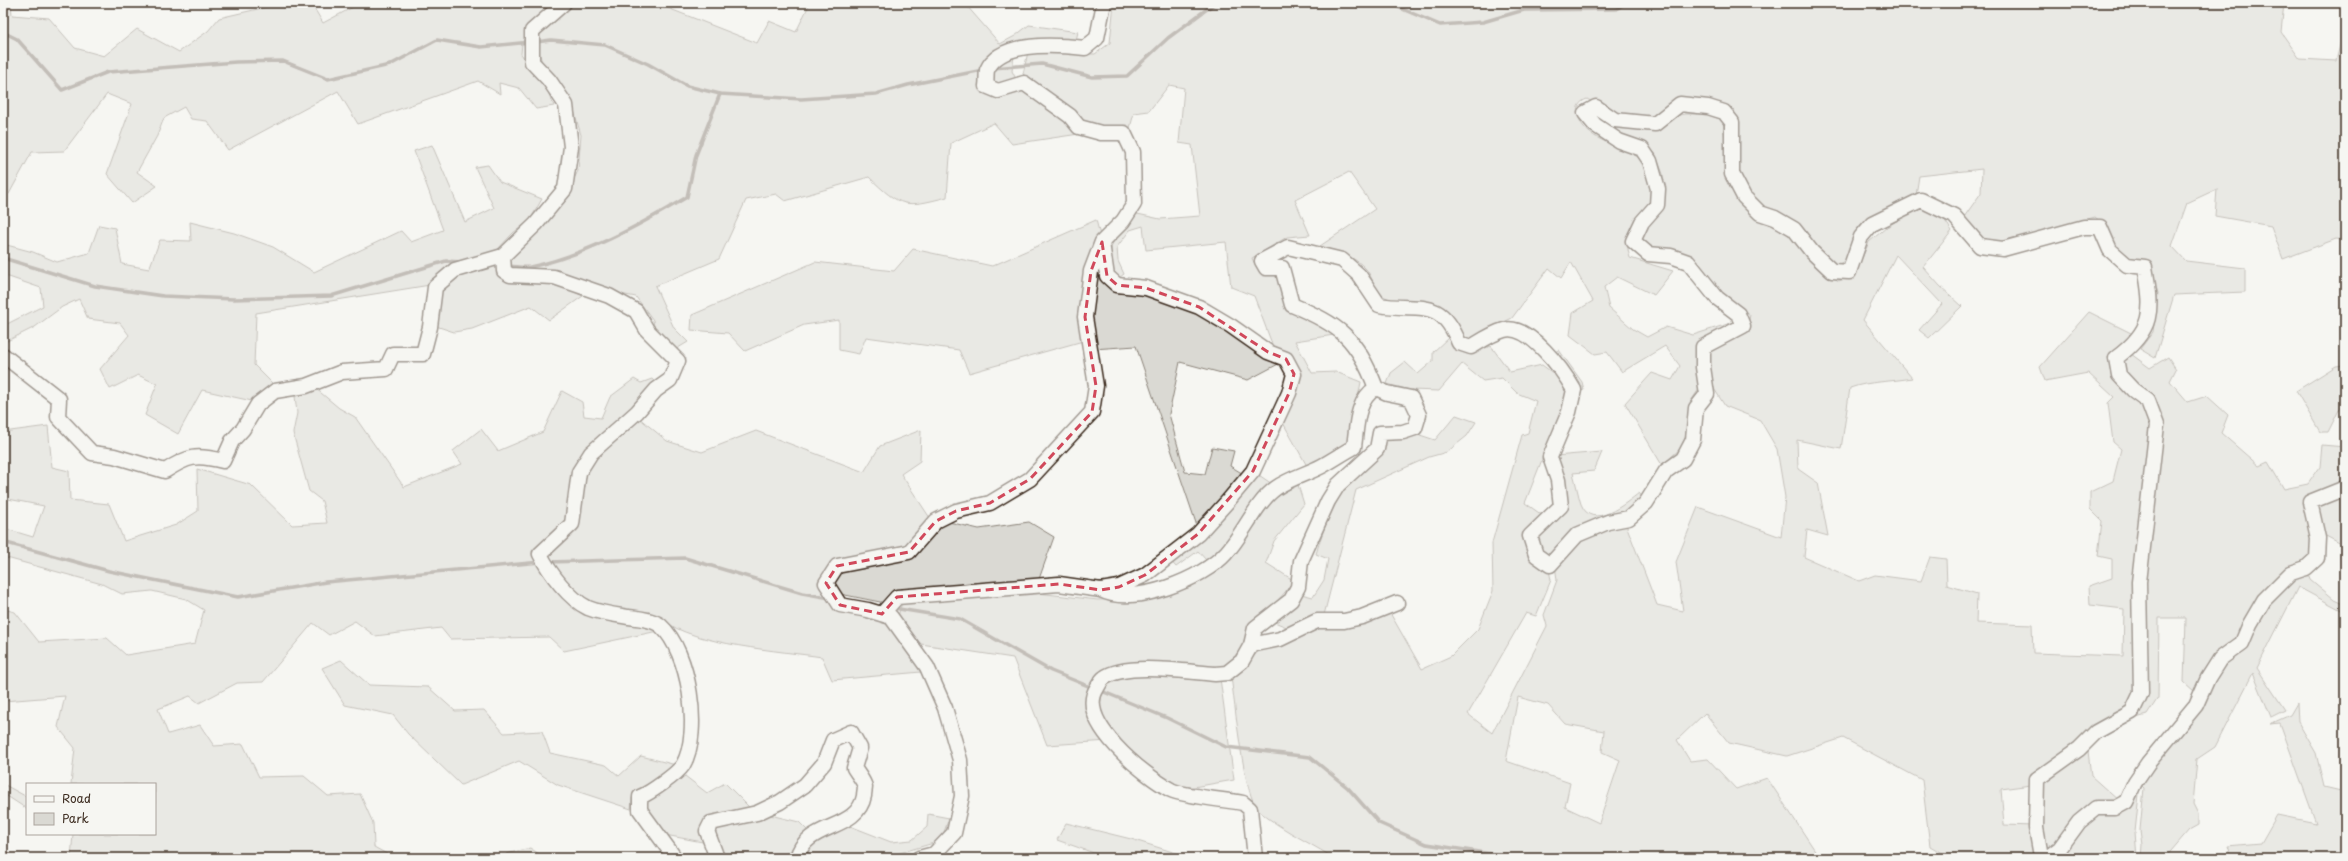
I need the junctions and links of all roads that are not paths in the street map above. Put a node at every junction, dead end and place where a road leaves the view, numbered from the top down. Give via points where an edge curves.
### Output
1 (564, 3) edge
2 (1104, 3) edge
3 (1102, 242) junction
4 (503, 256) junction
5 (3, 355) edge
6 (1376, 388) junction
7 (2345, 488) edge
8 (1101, 590) junction
9 (1397, 603) dead end
10 (882, 614) junction
11 (1251, 645) junction
12 (675, 858) edge
13 (717, 858) edge
14 (797, 858) edge
15 (919, 858) edge
16 (1255, 858) edge

1 - 4 street via 532,31 532,62 549,80 566,105 571,146 565,189 536,224
2 - 3 street via 1097,38 1085,48 1052,44 1024,48 997,56 987,71 986,86 998,91 1024,83 1070,116 1079,127 1101,133 1124,134 1132,152 1134,204 1123,221
3 - 8 street via 1107,276 1117,284 1146,288 1199,307 1268,352 1286,359 1294,374 1269,442 1253,471 1227,502 1198,534 1145,575 1119,586
3 - 10 street via 1091,271 1085,317 1096,386 1092,412 1030,480 990,503 956,511 936,521 909,552 837,566 826,583 840,605
4 - 5 street via 455,270 435,287 430,327 423,354 393,354 386,369 342,372 306,386 275,391 258,404 243,429 232,441 223,461 202,456 183,459 165,471 114,456 92,453 58,417 59,399
4 - 12 street via 504,271 510,275 554,277 610,296 636,311 647,330 678,361 670,380 656,390 637,412 591,453 579,472 572,524 540,554 549,571 575,599 588,608 660,624 674,643 687,678 693,712 691,745 682,766 652,792 640,798 640,810
6 - 7 street via 1350,337 1331,323 1292,305 1282,268 1266,268 1262,261 1288,247 1342,260 1359,275 1378,304 1396,308 1421,306 1436,311 1453,327 1459,343 1471,347 1506,329 1523,332 1542,348 1574,390 1569,412 1550,457 1558,480 1561,506 1530,536 1536,555 1550,565 1577,535 1608,522 1629,518 1646,503 1666,471 1683,459 1693,440 1696,408 1707,394 1703,347 1743,326 1738,314 1716,298 1688,262 1671,256 1648,254 1633,240 1642,222 1657,205 1658,189 1650,161 1642,149 1620,141 1595,125 1585,113 1596,107 1615,120 1655,124 1680,104 1708,107 1724,112 1732,122 1732,174 1744,197 1760,213 1794,229 1812,252 1832,271 1849,272 1861,237 1872,224 1921,200 1954,216 1980,246 2003,250 2084,227 2100,227 2110,250 2127,266 2145,267 2151,297 2147,325 2134,344 2116,358 2119,375 2148,401 2157,425 2139,582 2141,693 2132,712 2096,732 2079,749 2037,779 2036,828 2040,856 2048,857 2060,848 2079,822 2096,808 2115,808 2126,802 2148,763 2196,705 2220,659 2242,643 2264,600 2290,573 2306,568 2317,558 2318,538 2310,502
6 - 8 street via 1366,394 1360,410 1354,447 1322,466 1275,488 1226,554 1199,573 1150,593 1109,594
6 - 11 street via 1411,398 1419,415 1415,428 1403,432 1380,433 1377,449 1338,485 1301,561 1298,587 1291,600 1255,628
8 - 10 street via 1059,584 897,597
9 - 11 street via 1362,617 1344,621 1317,621 1280,639
10 - 15 street via 891,617 927,667 945,708 960,760 962,796 954,833 934,854
11 - 16 street via 1242,661 1227,673 1130,668 1104,678 1093,695 1094,714 1113,745 1172,791 1243,803 1250,808
13 - 14 street via 707,831 711,823 757,814 780,802 805,785 824,762 833,740 851,732 860,748 854,768 865,787 862,805 857,813 817,832

